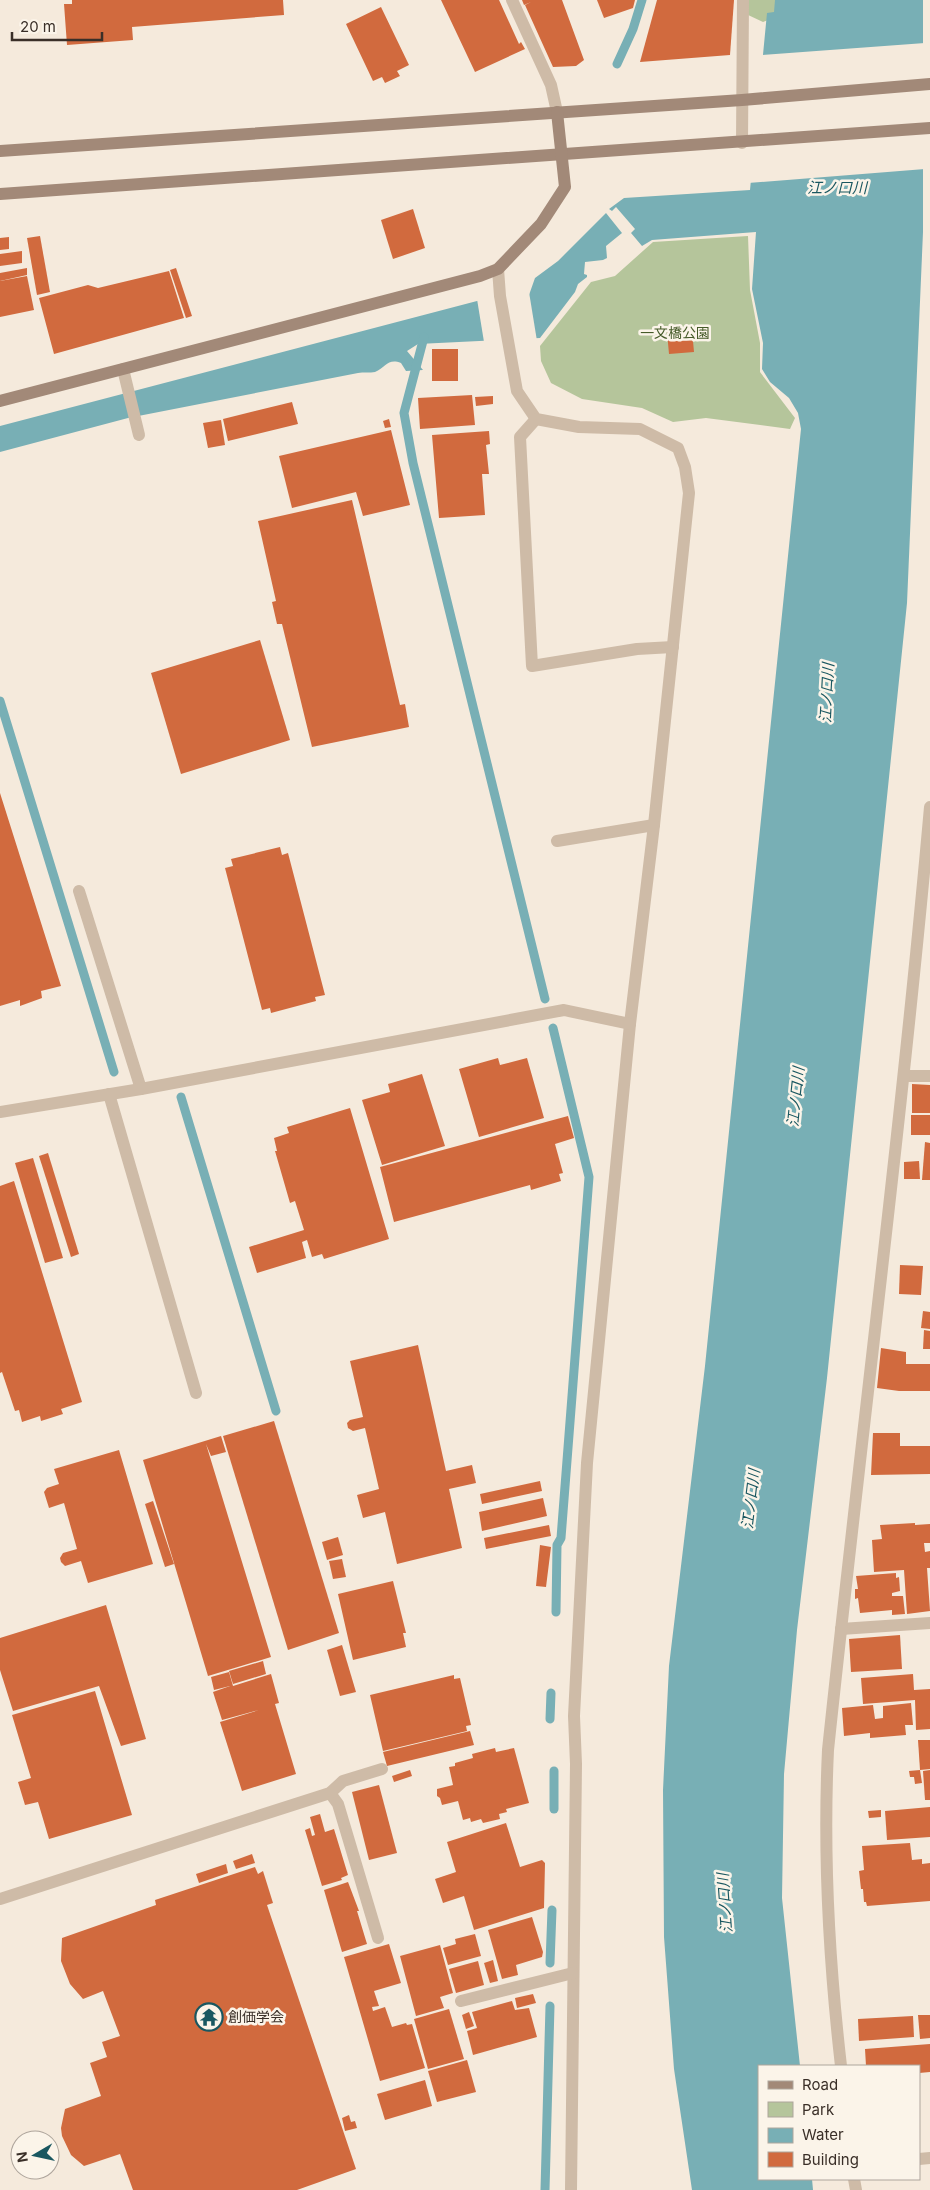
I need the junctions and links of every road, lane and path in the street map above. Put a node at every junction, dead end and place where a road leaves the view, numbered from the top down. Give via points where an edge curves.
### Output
1 (512, 0) edge
2 (743, 0) edge
3 (930, 84) edge
4 (749, 99) junction
5 (557, 112) junction
6 (930, 128) edge
7 (747, 143) junction
8 (0, 152) edge
9 (562, 154) junction
10 (0, 194) edge
11 (498, 269) junction
12 (122, 369) junction
13 (0, 401) edge
14 (536, 419) junction
15 (139, 435) dead end
16 (673, 647) junction
17 (930, 807) edge
18 (654, 825) junction
19 (557, 841) dead end
20 (79, 891) dead end
21 (926, 903) edge
22 (630, 1024) junction
23 (905, 1076) junction
24 (930, 1076) edge
25 (141, 1089) junction
26 (109, 1094) junction
27 (0, 1112) edge
28 (196, 1392) dead end
29 (930, 1624) edge
30 (841, 1629) junction
31 (382, 1769) dead end
32 (330, 1793) junction
33 (0, 1899) edge
34 (378, 1938) dead end
35 (573, 1973) junction
36 (461, 2001) dead end
37 (841, 2065) edge
38 (571, 2190) edge

1 - 5 street via 551,86
2 - 4 street
3 - 4 street
4 - 5 street
4 - 7 street
5 - 8 street
5 - 9 street
6 - 7 street
7 - 9 street
9 - 10 street
9 - 11 street via 565,187 541,224
11 - 12 street
11 - 14 street via 517,390
12 - 13 street
12 - 15 street
14 - 16 street via 579,427 640,429 678,448 689,493
14 - 16 street via 520,437 532,666 637,649
16 - 18 street
17 - 21 street
18 - 19 street
18 - 22 street
20 - 25 street
21 - 23 street
22 - 25 street via 564,1010
22 - 35 street via 587,1462 574,1716
23 - 24 street
23 - 30 street
25 - 26 street
26 - 27 street
26 - 28 street
29 - 30 street
30 - 37 street via 828,1750 826,1806 828,1925
31 - 32 street via 343,1780
32 - 33 street
32 - 34 street via 338,1804
35 - 36 street
35 - 38 street

